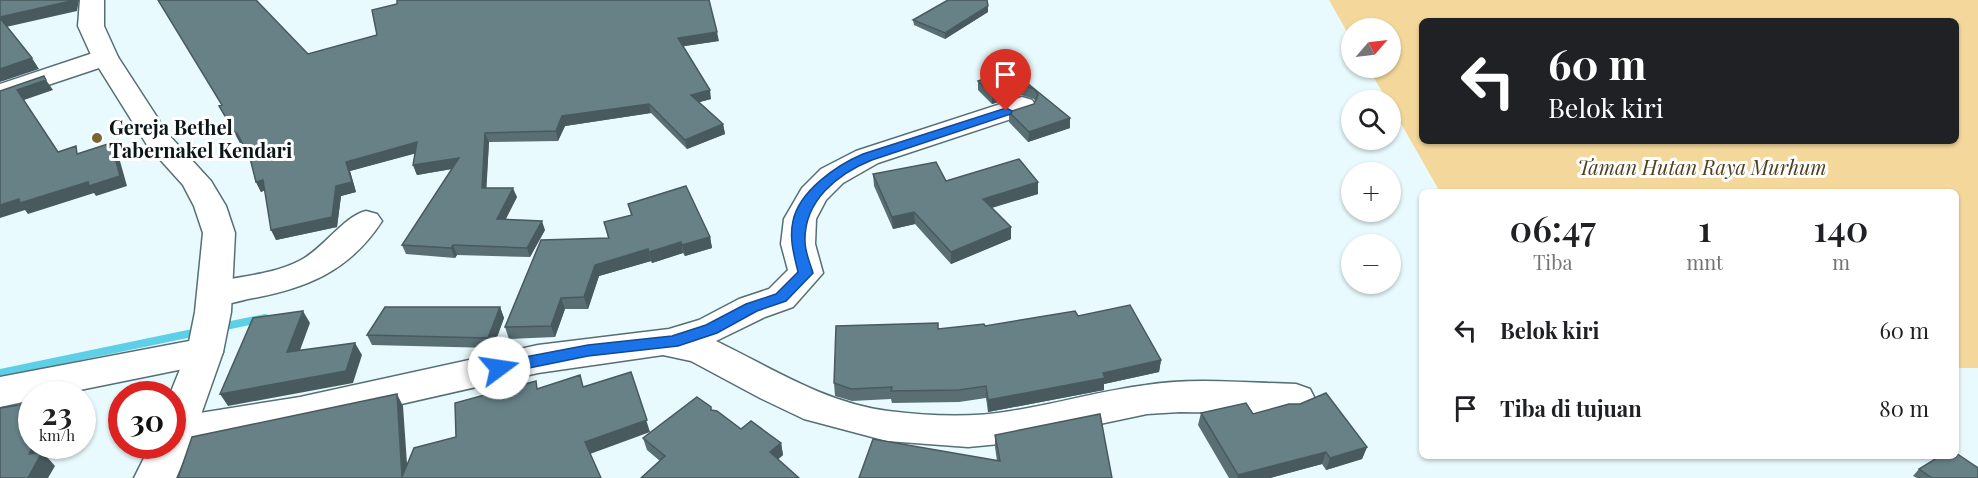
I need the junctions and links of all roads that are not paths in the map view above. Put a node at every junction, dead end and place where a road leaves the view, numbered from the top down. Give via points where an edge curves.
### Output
1 (92, 0) edge
2 (105, 57) junction
3 (0, 93) edge
4 (1022, 106) edge
5 (366, 221) dead end
6 (210, 326) junction
7 (672, 342) junction
8 (0, 392) edge
9 (186, 397) edge
10 (1296, 399) dead end
11 (186, 436) edge
12 (163, 459) edge
13 (155, 478) edge

1 - 2 main road via 91,26
2 - 3 main road
2 - 6 main road via 157,139 196,181 210,206 219,233
4 - 7 main road via 851,164 832,176 813,195 800,219 798,244 806,273 781,298
5 - 6 main road via 322,263 283,279
6 - 8 main road
6 - 9 main road
7 - 10 main road via 704,351 818,408 887,426 968,431 1010,427 1147,399
7 - 11 main road via 538,359
12 - 13 main road

